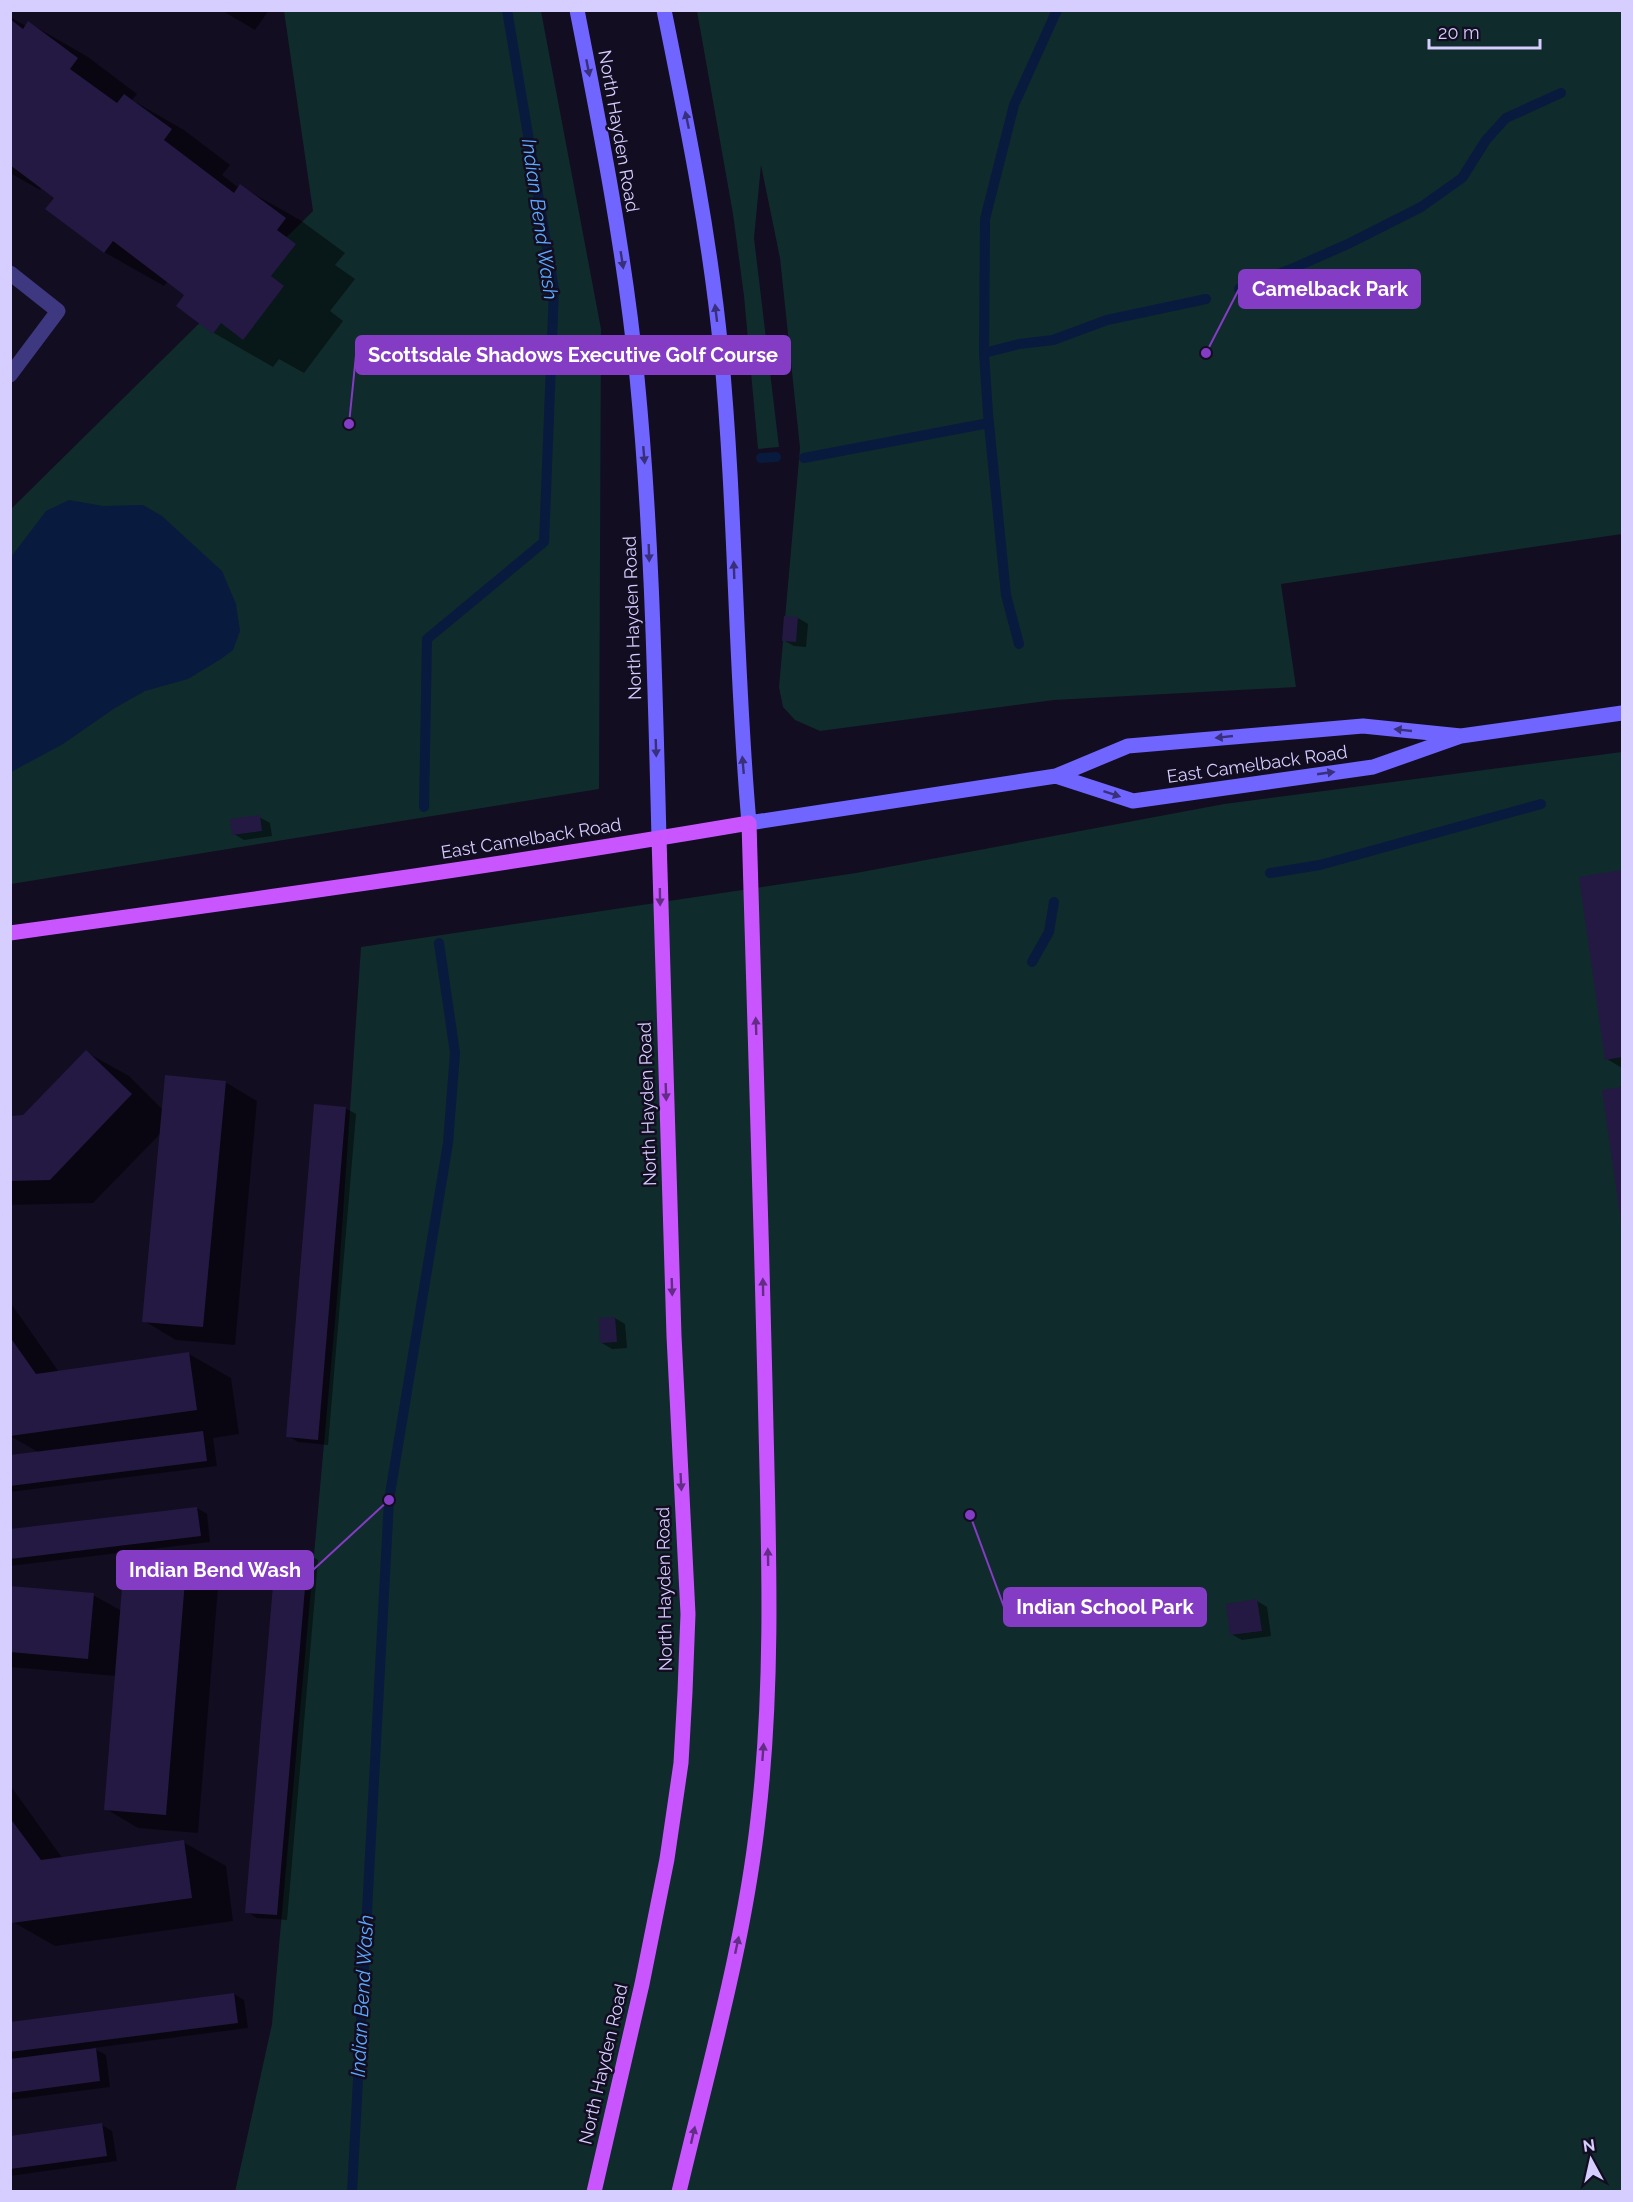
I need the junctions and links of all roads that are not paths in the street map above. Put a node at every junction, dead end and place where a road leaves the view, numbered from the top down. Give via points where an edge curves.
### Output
1 (577, 10) edge
2 (664, 10) edge
3 (10, 273) edge
4 (10, 375) edge
5 (1623, 713) edge
6 (1461, 736) junction
7 (1056, 776) junction
8 (749, 823) junction
9 (659, 838) junction
10 (10, 933) edge
11 (594, 2192) edge
12 (679, 2192) edge

1 -> 9 main road, North Hayden Road via 608,168 637,376 647,494
8 -> 2 main road via 741,742 721,350 696,164
3 - 4 lane via 58,311
5 - 6 main road, East Camelback Road
6 -> 7 main road, East Camelback Road via 1363,726 1128,746
7 -> 6 main road, East Camelback Road via 1133,801 1373,767
7 - 8 main road, East Camelback Road
8 - 9 main road, East Camelback Road
12 -> 8 main road via 751,1874 765,1724 770,1618
9 - 10 main road, East Camelback Road
9 -> 11 main road, North Hayden Road via 674,1336 688,1614 685,1692 681,1763 667,1859

